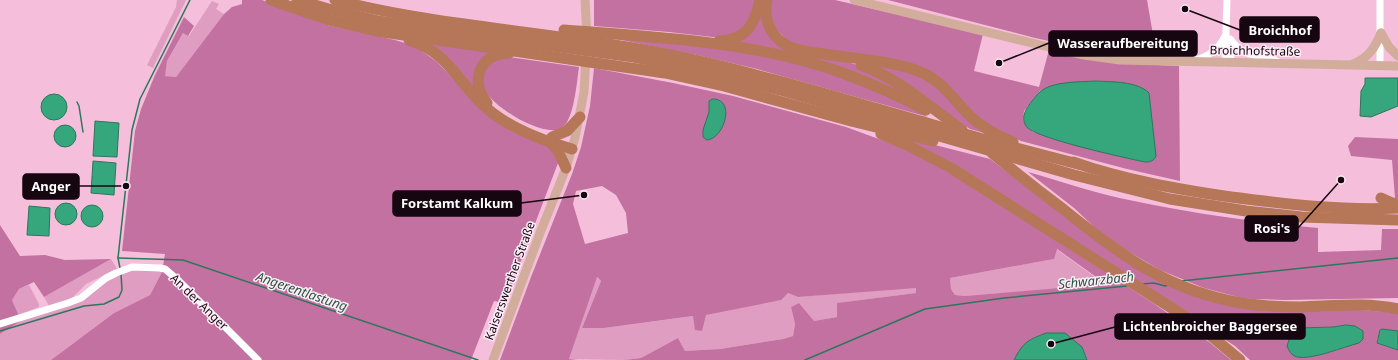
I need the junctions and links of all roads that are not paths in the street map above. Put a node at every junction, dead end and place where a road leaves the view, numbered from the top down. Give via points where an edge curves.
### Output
1 (272, 0) edge
2 (297, 0) edge
3 (335, 0) edge
4 (760, 0) edge
5 (767, 0) edge
6 (854, 0) edge
7 (1228, 0) edge
8 (1380, 0) edge
9 (585, 1) edge
10 (489, 27) junction
11 (376, 31) junction
12 (1381, 33) junction
13 (1228, 36) junction
14 (693, 41) junction
15 (583, 50) junction
16 (533, 54) junction
17 (836, 56) junction
18 (1398, 56) edge
19 (1191, 62) junction
20 (1228, 63) junction
21 (1281, 63) junction
22 (1352, 64) junction
23 (1380, 65) junction
24 (1398, 66) edge
25 (650, 70) junction
26 (580, 117) junction
27 (851, 121) junction
28 (955, 126) junction
29 (551, 140) junction
30 (572, 147) junction
31 (1008, 156) junction
32 (1078, 164) junction
33 (566, 168) junction
34 (1381, 198) dead end
35 (1398, 204) edge
36 (1398, 208) edge
37 (1398, 220) edge
38 (1398, 301) edge
39 (1356, 305) junction
40 (1398, 309) edge
41 (0, 324) edge
42 (1210, 335) junction
43 (494, 359) edge
44 (258, 360) edge
45 (1240, 360) edge
46 (1247, 360) edge

1 - 11 highway via 329,20
2 - 15 highway via 378,21
3 - 10 highway via 366,8
4 - 14 highway via 753,23 740,36 728,40
5 - 17 highway via 767,19 778,39 798,49
6 - 19 main road, Broichhofstraße via 1084,55 1120,60
7 - 13 street
8 - 12 street
9 - 26 main road, Kaiserswerther Straße via 587,46
10 - 14 highway via 506,25
10 - 32 highway via 604,43 707,62
11 - 16 highway
11 - 29 highway via 415,42 432,50 493,114 510,124
12 - 18 main road via 1388,47
12 - 22 main road via 1367,56
12 - 23 street
13 - 19 street via 1212,54
13 - 20 street
13 - 21 street via 1241,50
14 - 28 highway via 768,53 836,71 901,97
15 - 25 highway
15 - 31 highway via 634,56 704,71
16 - 25 highway
16 - 29 highway via 507,53 491,58 484,63 478,77 478,87 483,98 498,112
17 - 28 highway via 887,76
17 - 32 highway via 903,66 926,75 990,131
19 - 20 main road, Broichhofstraße
20 - 21 main road, Broichhofstraße
21 - 22 main road, Broichhofstraße
22 - 23 main road, Broichhofstraße
23 - 24 main road, Broichhofstraße
25 - 27 highway via 724,86
26 - 29 highway via 566,131
26 - 30 main road, Kaiserswerther Straße
27 - 31 highway
27 - 42 highway via 909,146 951,168
28 - 39 highway via 1104,242 1128,259 1176,284 1241,303 1301,307
29 - 30 highway
29 - 33 highway
30 - 33 main road, Kaiserswerther Straße
31 - 37 highway via 1128,189 1208,206 1301,217
32 - 36 highway via 1175,188 1282,204 1377,210
33 - 43 main road, Kaiserswerther Straße
34 - 35 highway
38 - 39 highway via 1368,301
39 - 40 highway
41 - 44 street, An der Anger via 81,298 106,278 120,271 132,268 160,268 165,269
42 - 45 highway
42 - 46 highway via 1230,346

